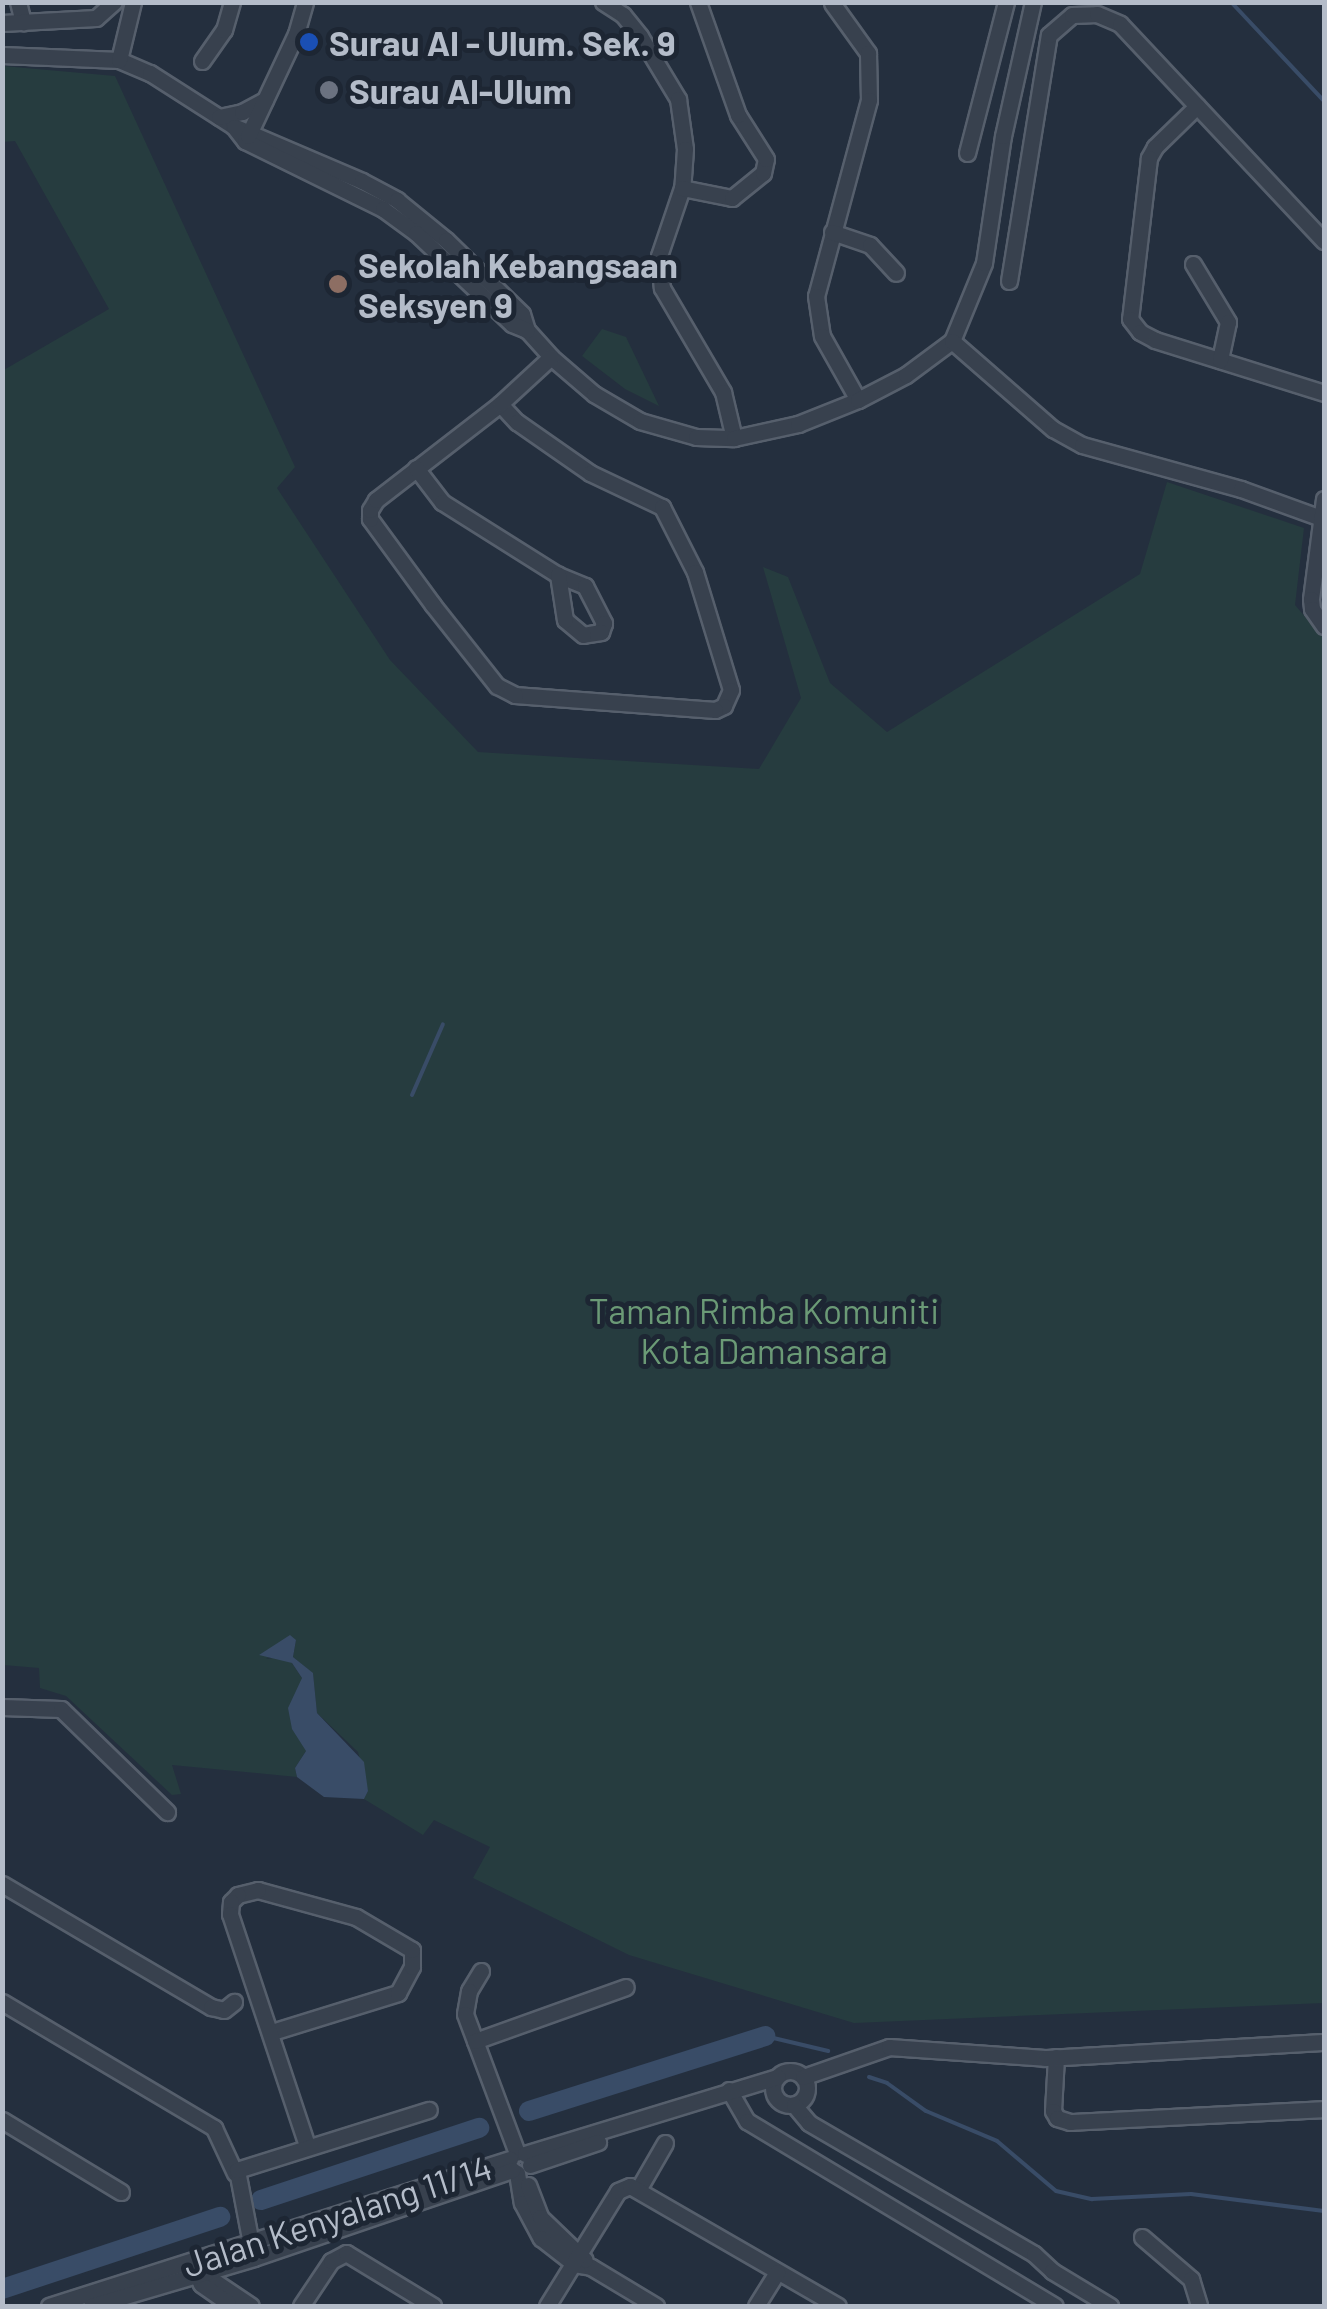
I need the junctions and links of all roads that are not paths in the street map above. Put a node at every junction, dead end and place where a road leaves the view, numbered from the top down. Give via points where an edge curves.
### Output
1 (18, 2) edge
2 (114, 2) edge
3 (133, 2) edge
4 (232, 2) edge
5 (305, 2) edge
6 (603, 2) edge
7 (698, 2) edge
8 (1006, 2) edge
9 (1034, 2) edge
10 (832, 3) edge
11 (2, 22) edge
12 (23, 22) junction
13 (2, 55) edge
14 (119, 60) junction
15 (202, 61) dead end
16 (264, 103) junction
17 (1197, 106) junction
18 (226, 122) junction
19 (248, 136) junction
20 (277, 142) junction
21 (968, 152) dead end
22 (682, 188) junction
23 (832, 232) junction
24 (1324, 241) edge
25 (1193, 264) dead end
26 (896, 273) dead end
27 (474, 277) junction
28 (1009, 281) dead end
29 (956, 345) junction
30 (551, 357) junction
31 (1220, 360) junction
32 (1324, 393) edge
33 (858, 400) junction
34 (500, 404) junction
35 (734, 438) junction
36 (416, 468) junction
37 (1324, 498) edge
38 (1323, 518) edge
39 (558, 575) dead end
40 (1324, 626) edge
41 (2, 1706) edge
42 (167, 1812) dead end
43 (2, 1884) edge
44 (480, 1971) dead end
45 (626, 1987) dead end
46 (2, 2002) edge
47 (234, 2002) dead end
48 (272, 2032) junction
49 (475, 2042) junction
50 (1324, 2042) edge
51 (1056, 2057) junction
52 (803, 2077) junction
53 (775, 2083) junction
54 (730, 2094) junction
55 (794, 2104) junction
56 (1324, 2109) edge
57 (430, 2110) dead end
58 (2, 2120) edge
59 (665, 2143) dead end
60 (307, 2145) junction
61 (520, 2164) junction
62 (236, 2173) junction
63 (638, 2188) junction
64 (121, 2192) dead end
65 (1142, 2237) dead end
66 (253, 2250) junction
67 (577, 2258) junction
68 (199, 2267) junction
69 (778, 2272) junction
70 (1037, 2302) edge
71 (49, 2306) edge
72 (90, 2306) edge
73 (235, 2306) edge
74 (251, 2306) edge
75 (301, 2306) edge
76 (433, 2306) edge
77 (547, 2306) edge
78 (656, 2306) edge
79 (756, 2306) edge
80 (838, 2306) edge
81 (1055, 2306) edge
82 (1110, 2306) edge
83 (1199, 2306) edge

1 - 12 street
2 - 12 street via 96,18
3 - 14 street
4 - 15 street via 229,20
5 - 16 street
6 - 22 street via 640,36 678,98
7 - 22 street via 738,116 766,159 763,173 732,198
8 - 21 street
9 - 29 street via 1009,104 984,263
10 - 23 street via 868,52 870,100
11 - 12 street
13 - 14 street
14 - 18 street
16 - 18 street
16 - 19 street
16 - 20 street via 267,130
17 - 24 street
17 - 28 street via 1109,18 1072,15 1054,25 1030,131
17 - 31 street via 1149,158 1129,310 1140,332
18 - 19 street
19 - 20 street
19 - 27 street via 383,210
20 - 27 street via 397,200
22 - 35 street via 659,256 662,288 723,392
23 - 26 street via 870,245
23 - 33 street via 816,296 822,336
25 - 31 street via 1228,322
27 - 30 street via 522,314
29 - 33 street
29 - 38 street via 1053,429 1082,445
30 - 34 street
30 - 35 street via 594,394 640,420 696,437
31 - 32 street
33 - 35 street via 798,424
34 - 36 street
34 - 36 street via 590,473 662,508 695,572 731,690 724,706 531,700 497,686 370,519 376,500
36 - 39 street via 442,502
37 - 38 street
38 - 40 street via 1310,600
41 - 42 street via 61,1709
43 - 47 street via 211,2007 224,2010
44 - 49 street via 464,2006
45 - 49 street
46 - 62 street via 214,2128
48 - 48 street via 230,1914 238,1895 258,1890 356,1917 412,1950 412,1967 398,1994
48 - 60 street
49 - 61 street
50 - 51 street
51 - 52 street via 889,2047
51 - 56 street via 1054,2111 1070,2122
52 - 53 street via 787,2071
52 - 55 street via 806,2093
53 - 54 street, Jalan Kenyalang 11/14
53 - 55 street via 780,2102
54 - 61 street, Jalan Kenyalang 11/14
54 - 70 street via 747,2121
55 - 82 street via 810,2123
57 - 60 street
58 - 64 street
59 - 63 street
60 - 62 street
61 - 66 street, Jalan Kenyalang 11/14
61 - 67 street via 540,2217
62 - 66 street
63 - 67 street via 618,2191
63 - 69 street
65 - 83 street via 1191,2279
66 - 68 street, Jalan Kenyalang 11/14
67 - 77 street
67 - 78 street
68 - 71 street, Jalan Kenyalang 11/14
68 - 72 street, Jalan Kenyalang 11/14
68 - 73 street via 209,2291
68 - 74 street
69 - 79 street
69 - 80 street
70 - 81 street
75 - 76 street via 331,2260 346,2253

